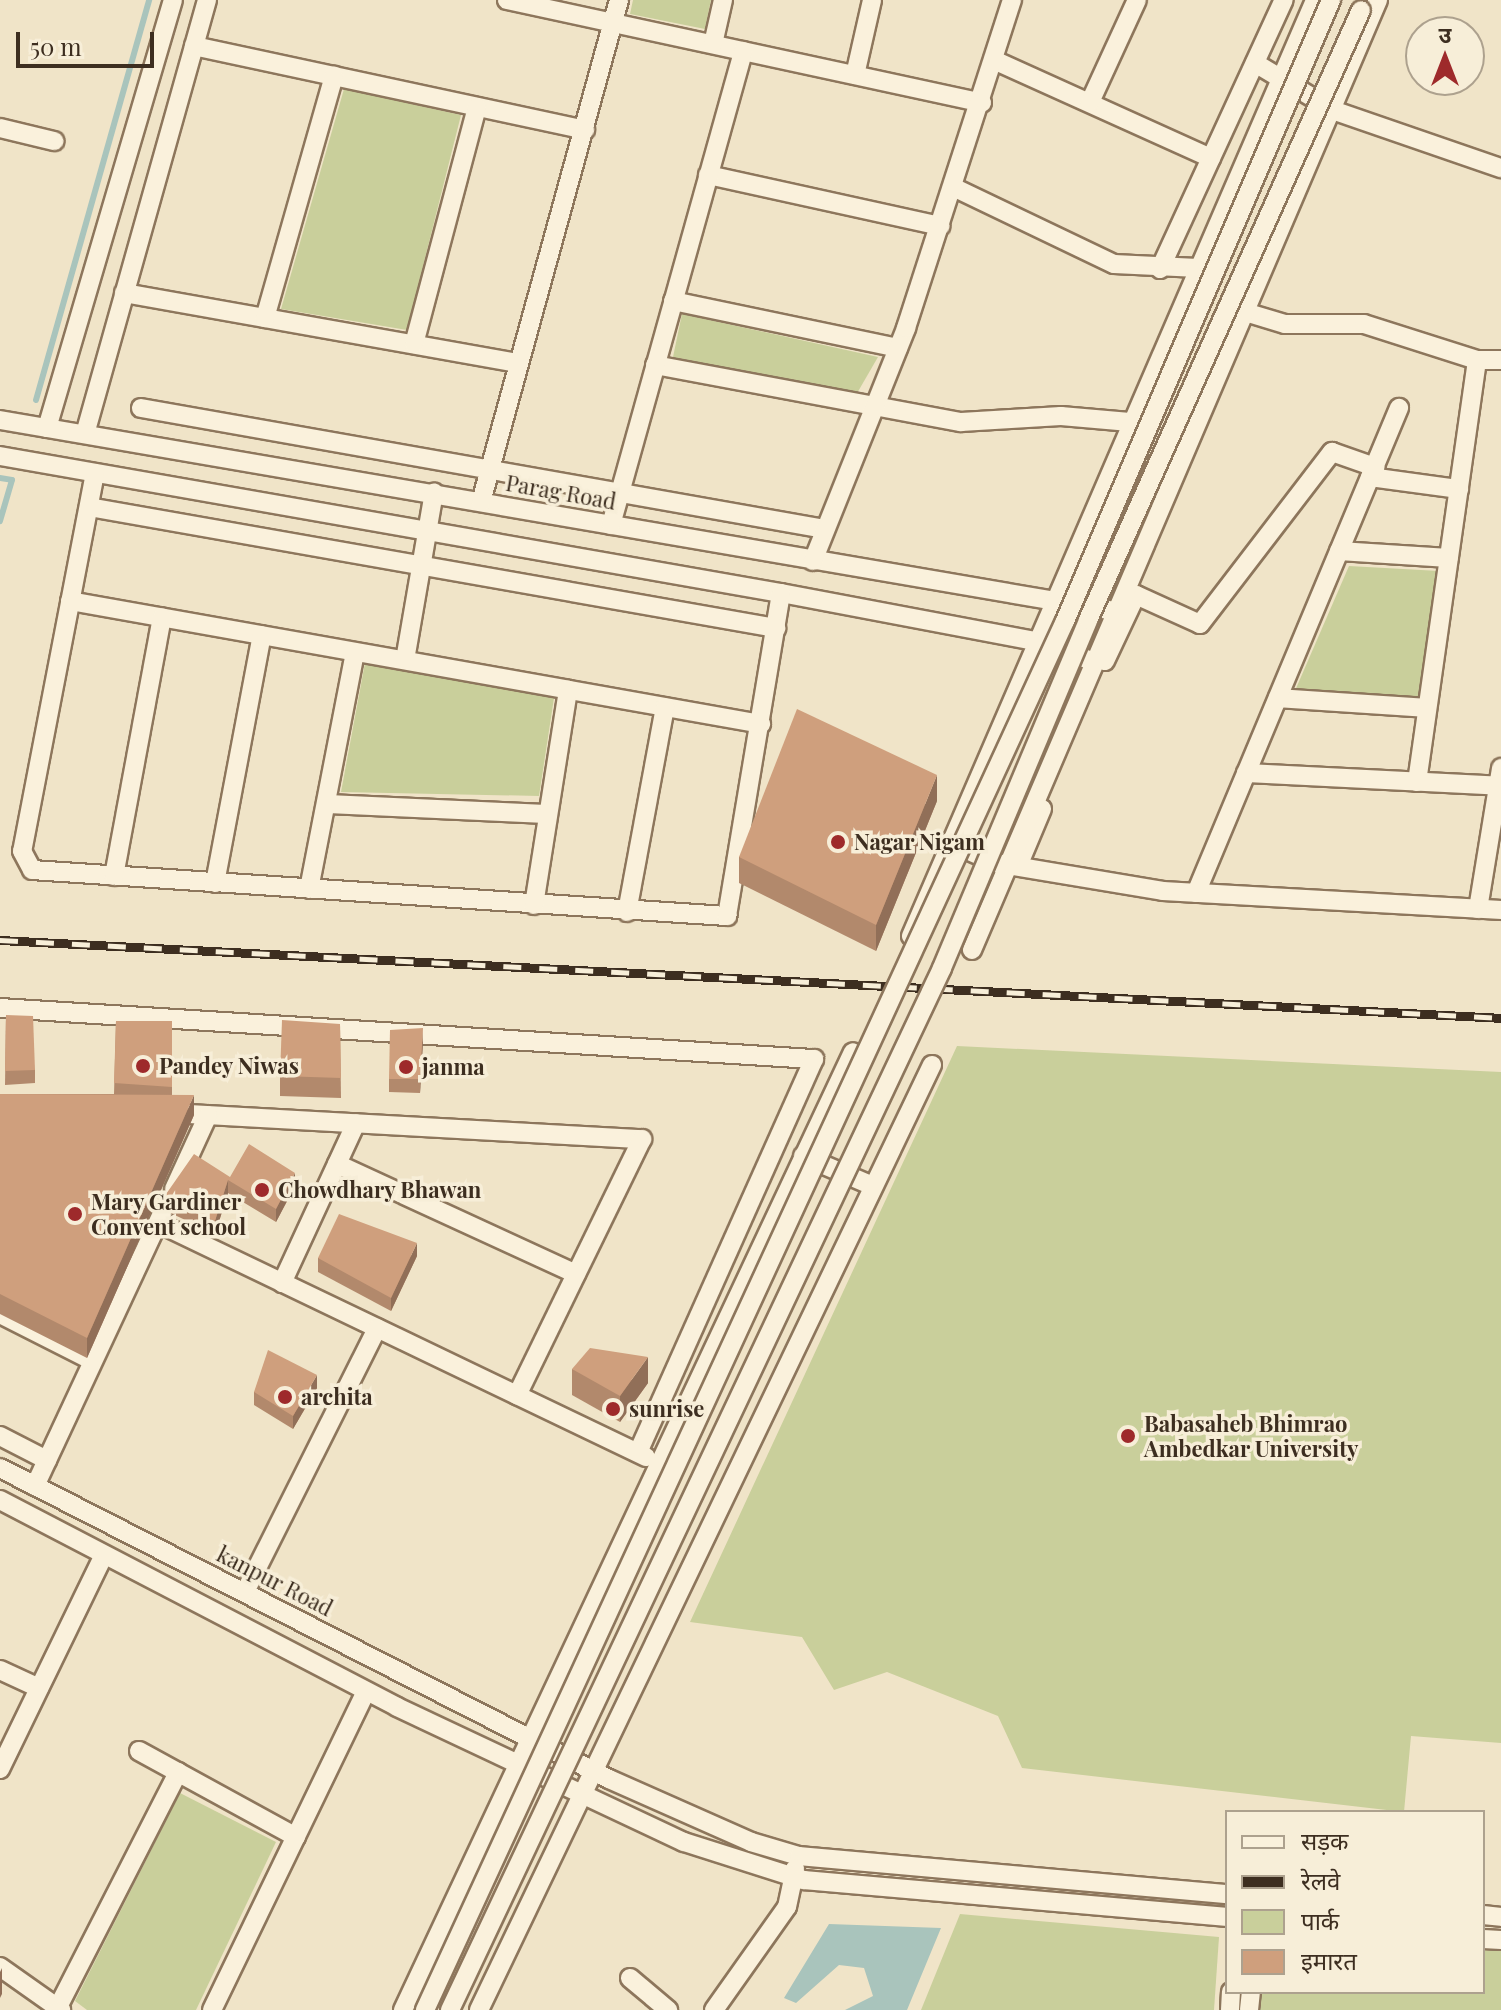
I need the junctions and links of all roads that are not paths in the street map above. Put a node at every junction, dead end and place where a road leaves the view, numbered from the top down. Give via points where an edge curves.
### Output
1 (173, 0) edge
2 (207, 0) edge
3 (507, 0) edge
4 (619, 0) edge
5 (723, 0) edge
6 (872, 0) edge
7 (1012, 0) edge
8 (1137, 0) edge
9 (1284, 0) edge
10 (1315, 0) edge
11 (1331, 0) edge
12 (1378, 0) edge
13 (1363, 5) edge
14 (614, 23) junction
15 (713, 44) junction
16 (194, 46) junction
17 (743, 51) junction
18 (996, 61) junction
19 (1255, 63) junction
20 (855, 75) junction
21 (334, 76) junction
22 (1282, 76) junction
23 (1090, 102) junction
24 (982, 103) junction
25 (477, 107) junction
26 (1335, 111) junction
27 (0, 128) edge
28 (585, 130) junction
29 (54, 141) dead end
30 (1211, 158) junction
31 (1501, 168) edge
32 (708, 175) junction
33 (953, 187) junction
34 (940, 226) junction
35 (1198, 268) junction
36 (1160, 269) junction
37 (124, 293) junction
38 (673, 301) junction
39 (1245, 312) junction
40 (265, 318) junction
41 (414, 344) junction
42 (898, 348) junction
43 (1477, 360) junction
44 (1501, 360) edge
45 (518, 363) junction
46 (655, 365) junction
47 (141, 408) dead end
48 (1399, 408) dead end
49 (873, 411) junction
50 (0, 420) edge
51 (1130, 422) junction
52 (20, 423) junction
53 (47, 428) junction
54 (85, 434) junction
55 (6, 457) edge
56 (488, 469) junction
57 (1372, 472) junction
58 (92, 489) junction
59 (1459, 489) junction
60 (434, 492) junction
61 (619, 493) junction
62 (481, 502) junction
63 (226, 512) junction
64 (611, 525) junction
65 (825, 529) junction
66 (356, 535) junction
67 (423, 547) junction
68 (1339, 551) junction
69 (1449, 558) junction
70 (813, 561) junction
71 (593, 578) junction
72 (669, 591) junction
73 (1055, 596) junction
74 (70, 601) junction
75 (778, 609) junction
76 (1114, 611) junction
77 (162, 617) junction
78 (262, 635) junction
79 (1036, 641) junction
80 (355, 652) junction
81 (405, 660) junction
82 (1092, 661) junction
83 (568, 690) junction
84 (1278, 698) junction
85 (665, 707) junction
86 (1427, 708) junction
87 (761, 724) junction
88 (1246, 773) junction
89 (1500, 780) edge
90 (1417, 782) junction
91 (326, 804) junction
92 (548, 814) junction
93 (949, 842) junction
94 (1012, 864) junction
95 (114, 876) junction
96 (215, 883) junction
97 (309, 889) junction
98 (1196, 893) junction
99 (534, 905) junction
100 (1478, 909) junction
101 (1501, 910) edge
102 (627, 912) junction
103 (911, 936) dead end
104 (972, 950) dead end
105 (0, 1008) edge
106 (853, 1052) dead end
107 (932, 1065) dead end
108 (149, 1112) edge
109 (208, 1115) junction
110 (356, 1123) junction
111 (803, 1156) junction
112 (337, 1164) junction
113 (873, 1186) junction
114 (158, 1223) junction
115 (576, 1274) junction
116 (282, 1283) junction
117 (0, 1314) edge
118 (377, 1328) junction
119 (93, 1361) junction
120 (517, 1395) junction
121 (0, 1436) edge
122 (638, 1452) junction
123 (47, 1460) junction
124 (657, 1462) junction
125 (0, 1468) edge
126 (35, 1486) junction
127 (0, 1500) edge
128 (97, 1517) junction
129 (84, 1544) junction
130 (104, 1555) junction
131 (245, 1592) junction
132 (0, 1670) edge
133 (39, 1688) junction
134 (366, 1691) junction
135 (529, 1736) junction
136 (139, 1751) dead end
137 (516, 1762) junction
138 (0, 1769) edge
139 (592, 1769) junction
140 (178, 1772) junction
141 (581, 1793) junction
142 (296, 1837) junction
143 (799, 1856) junction
144 (792, 1878) junction
145 (1049, 1878) junction
146 (1225, 1894) edge
147 (1047, 1901) junction
148 (1225, 1917) edge
149 (0, 1967) edge
150 (630, 1978) dead end
151 (59, 2009) edge
152 (212, 2010) edge
153 (403, 2010) edge
154 (425, 2010) edge
155 (450, 2010) edge
156 (479, 2010) edge
157 (668, 2010) edge
158 (714, 2010) edge

1 - 53 street
2 - 16 street
3 - 14 street
4 - 14 street
5 - 15 street
6 - 20 street
7 - 18 street
8 - 23 street
9 - 19 street
10 - 22 street
11 - 154 street, bridge via 1065,621
12 - 26 street
13 - 155 street, bridge via 936,982
14 - 15 street
14 - 28 street
15 - 17 street
16 - 21 street
16 - 37 street
17 - 20 street
17 - 32 street
18 - 23 street
18 - 24 street
19 - 22 street
19 - 30 street
20 - 24 street
21 - 25 street
21 - 40 street
22 - 26 street
22 - 35 street
23 - 30 street
24 - 33 street
25 - 28 street
25 - 41 street
26 - 31 street
26 - 39 street
27 - 29 street
28 - 45 street
30 - 36 street
32 - 34 street
32 - 38 street
33 - 34 street
33 - 36 street via 1114,264
34 - 42 street
35 - 36 street
35 - 51 street
37 - 40 street
37 - 54 street
38 - 42 street
38 - 46 street
39 - 43 street via 1285,324 1364,324
39 - 76 street
40 - 41 street
41 - 45 street
42 - 49 street
43 - 44 street
43 - 59 street
45 - 56 street
46 - 49 street
46 - 61 street
47 - 56 street
48 - 57 street
49 - 51 street via 961,422 1061,416
49 - 65 street
50 - 52 street, Parag Road
51 - 73 street
52 - 53 street, Parag Road
52 - 55 street
53 - 54 street, Parag Road
54 - 60 street, Parag Road
55 - 58 street
56 - 61 street
56 - 62 street
57 - 59 street
57 - 68 street
57 - 94 street via 1332,452 1200,624 1136,595
58 - 63 street
58 - 63 street
58 - 74 street
59 - 69 street
60 - 62 street, Parag Road
60 - 67 street
61 - 64 street
61 - 65 street
62 - 64 street, Parag Road
63 - 66 street
63 - 66 street
64 - 70 street, Parag Road
65 - 70 street
66 - 67 street
66 - 67 street
67 - 71 street
67 - 71 street
67 - 81 street
68 - 69 street
68 - 84 street
69 - 86 street
70 - 73 street, Parag Road
71 - 72 street
71 - 72 street
72 - 75 street
72 - 75 street
73 - 76 street, Parag Road
73 - 79 street
74 - 77 street
74 - 95 street via 23,864
75 - 79 street
75 - 87 street
76 - 82 street
77 - 78 street
77 - 95 street
78 - 80 street
78 - 96 street
79 - 82 street
79 - 93 street
80 - 81 street
80 - 91 street
81 - 83 street
82 - 94 street
83 - 85 street
83 - 92 street
84 - 86 street
84 - 88 street
85 - 87 street
85 - 102 street
86 - 90 street
87 - 102 street via 727,916
88 - 90 street
88 - 98 street
89 - 90 street
89 - 100 street
91 - 92 street
91 - 97 street
92 - 99 street
93 - 94 street
93 - 103 street
94 - 98 street
94 - 104 street
95 - 96 street
96 - 97 street
97 - 99 street
98 - 100 street
99 - 102 street
100 - 101 street
105 - 122 street via 814,1059
106 - 111 street
107 - 113 street
108 - 109 street
109 - 110 street
109 - 114 street
110 - 112 street
110 - 115 street via 642,1139
111 - 113 street
111 - 124 street
112 - 115 street
112 - 116 street
113 - 139 street
114 - 116 street
114 - 119 street
115 - 120 street
116 - 118 street
117 - 119 street
118 - 120 street
118 - 131 street
119 - 123 street
120 - 122 street
121 - 123 street
122 - 124 street
123 - 126 street
124 - 135 street
125 - 126 street, kanpur Road
126 - 128 street, kanpur Road
127 - 129 street
128 - 129 street
128 - 131 street, kanpur Road
129 - 130 street
130 - 133 street
130 - 134 street
131 - 135 street, kanpur Road
132 - 133 street
133 - 138 street
134 - 137 street
134 - 142 street
135 - 137 street
135 - 139 street, kanpur Road
136 - 140 street
137 - 141 street
137 - 153 street
139 - 141 street
139 - 143 street, kanpur Road via 751,1842
140 - 142 street
140 - 151 street
141 - 144 street via 684,1842
141 - 156 street
142 - 152 street
143 - 144 street
143 - 145 street, kanpur Road
144 - 147 street
144 - 158 street via 787,1907
145 - 146 street, kanpur Road
145 - 147 street
147 - 148 street
149 - 151 street
150 - 157 street

